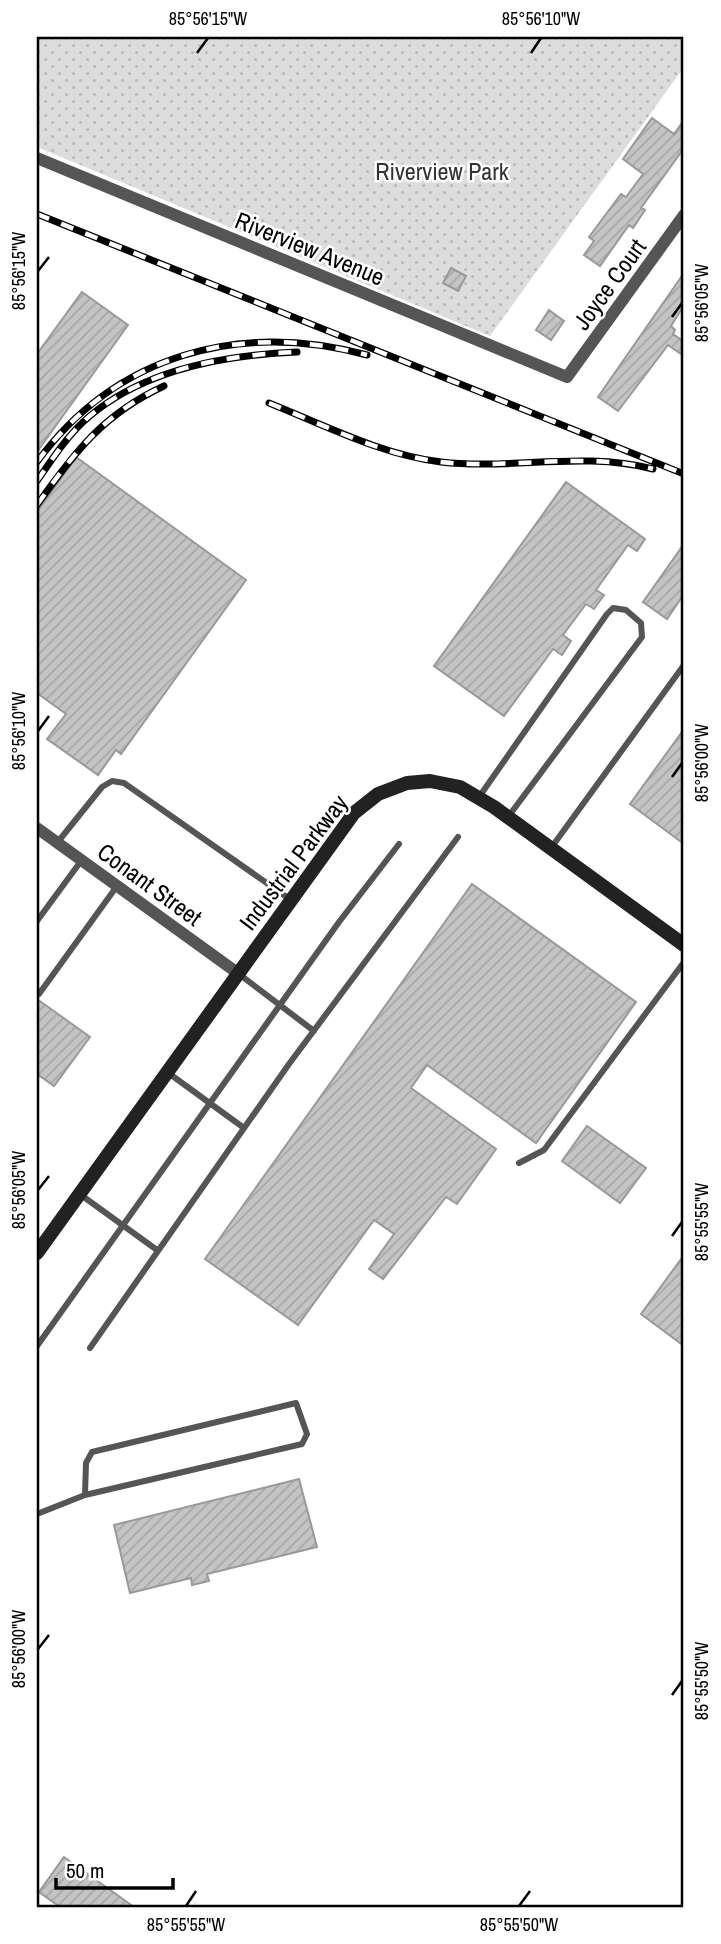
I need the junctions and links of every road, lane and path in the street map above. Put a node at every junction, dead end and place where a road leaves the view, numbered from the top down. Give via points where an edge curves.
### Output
1 (37, 158) edge
2 (684, 215) edge
3 (567, 377) joint
4 (684, 665) edge
5 (479, 797) junction
6 (508, 817) junction
7 (37, 828) edge
8 (458, 837) dead end
9 (57, 843) junction
10 (399, 844) dead end
11 (551, 848) junction
12 (81, 860) junction
13 (117, 886) junction
14 (292, 900) junction
15 (37, 921) edge
16 (684, 945) edge
17 (684, 962) edge
18 (239, 974) junction
19 (39, 994) dead end
20 (280, 1006) junction
21 (314, 1031) junction
22 (167, 1072) junction
23 (211, 1104) junction
24 (244, 1128) junction
25 (519, 1163) dead end
26 (79, 1194) junction
27 (124, 1226) junction
28 (38, 1249) edge
29 (157, 1250) junction
30 (37, 1346) edge
31 (90, 1348) dead end
32 (85, 1495) junction
33 (37, 1514) edge

1 - 3 street, Riverview Avenue
2 - 3 street, Joyce Court
4 - 11 lane
5 - 6 street, Industrial Parkway
5 - 6 lane via 607,614 613,608 626,610 641,623 642,636
5 - 14 street, Industrial Parkway via 460,787 430,781 407,783 378,794 354,813
6 - 11 street, Industrial Parkway
7 - 9 street, Conant Street
8 - 21 lane
9 - 12 street, Conant Street
9 - 14 lane via 102,787 112,781 124,783
10 - 20 lane
11 - 16 street, Industrial Parkway
12 - 13 street, Conant Street
12 - 15 lane
13 - 18 street, Conant Street
13 - 19 lane
14 - 18 street, Industrial Parkway
17 - 25 lane via 544,1150
18 - 20 lane
18 - 22 street, Industrial Parkway
20 - 21 lane
20 - 23 lane
21 - 24 lane
22 - 23 lane
22 - 26 street, Industrial Parkway
23 - 24 lane
23 - 27 lane
24 - 29 lane
26 - 27 lane
26 - 28 street, Industrial Parkway
27 - 29 lane
27 - 30 lane
29 - 31 lane
32 - 32 lane via 302,1444 307,1434 296,1403 92,1452 86,1463
32 - 33 lane

